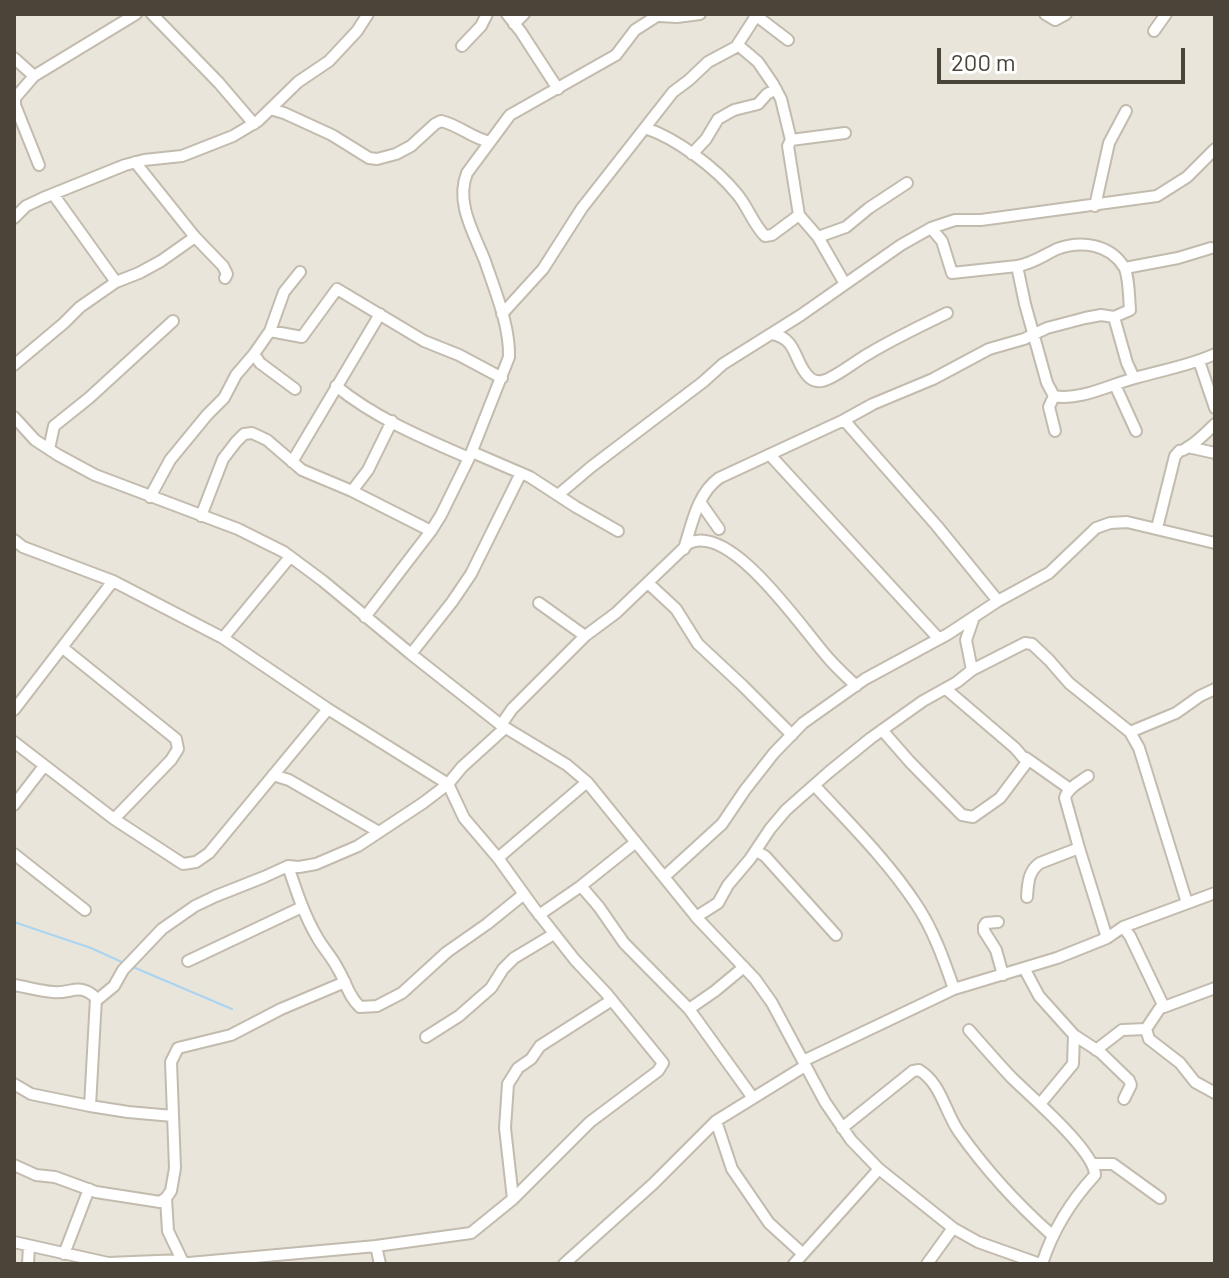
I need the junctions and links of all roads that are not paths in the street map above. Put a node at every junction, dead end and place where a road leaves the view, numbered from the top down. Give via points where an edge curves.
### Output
1 (136, 14) edge
2 (152, 14) edge
3 (368, 14) edge
4 (487, 14) edge
5 (507, 14) edge
6 (524, 14) edge
7 (700, 14) edge
8 (1045, 14) edge
9 (1066, 14) edge
10 (1166, 14) edge
11 (660, 15) edge
12 (755, 15) edge
13 (514, 24) junction
14 (1154, 31) dead end
15 (788, 40) dead end
16 (738, 45) junction
17 (462, 46) dead end
18 (14, 58) edge
19 (34, 76) junction
20 (558, 89) junction
21 (776, 89) junction
22 (270, 109) junction
23 (1126, 111) dead end
24 (254, 124) junction
25 (645, 128) junction
26 (845, 133) dead end
27 (791, 140) junction
28 (490, 142) junction
29 (1215, 149) edge
30 (692, 154) junction
31 (135, 162) junction
32 (39, 165) dead end
33 (907, 183) dead end
34 (53, 194) junction
35 (1095, 206) junction
36 (799, 215) junction
37 (14, 218) edge
38 (931, 228) junction
39 (195, 237) junction
40 (818, 237) junction
41 (1211, 248) dead end
42 (1017, 266) junction
43 (1125, 268) junction
44 (300, 272) dead end
45 (225, 278) dead end
46 (116, 282) junction
47 (845, 284) junction
48 (947, 313) dead end
49 (380, 314) junction
50 (502, 314) junction
51 (1114, 317) junction
52 (173, 321) dead end
53 (270, 331) junction
54 (772, 334) junction
55 (1033, 334) junction
56 (1215, 354) edge
57 (254, 359) junction
58 (1199, 361) junction
59 (14, 365) edge
60 (502, 378) junction
61 (1134, 378) junction
62 (1115, 385) junction
63 (336, 386) junction
64 (295, 389) dead end
65 (1054, 396) junction
66 (1215, 408) edge
67 (14, 417) edge
68 (844, 420) junction
69 (392, 421) junction
70 (1215, 424) edge
71 (1055, 431) dead end
72 (1136, 431) dead end
73 (1188, 447) junction
74 (49, 449) junction
75 (1215, 453) edge
76 (470, 455) junction
77 (770, 455) junction
78 (292, 462) junction
79 (521, 473) junction
80 (352, 491) junction
81 (558, 495) junction
82 (150, 497) junction
83 (700, 502) junction
84 (201, 516) junction
85 (1157, 528) junction
86 (719, 529) dead end
87 (431, 531) junction
88 (618, 531) dead end
89 (14, 540) edge
90 (1215, 543) edge
91 (684, 549) junction
92 (290, 557) junction
93 (113, 581) junction
94 (648, 583) junction
95 (998, 601) junction
96 (539, 603) dead end
97 (365, 617) junction
98 (974, 617) junction
99 (951, 632) junction
100 (585, 636) junction
101 (223, 638) junction
102 (939, 639) junction
103 (966, 640) junction
104 (63, 648) junction
105 (411, 654) junction
106 (972, 670) junction
107 (856, 686) junction
108 (946, 689) junction
109 (1215, 689) edge
110 (328, 709) junction
111 (14, 710) edge
112 (503, 726) junction
113 (882, 730) junction
114 (1130, 732) junction
115 (792, 735) junction
116 (14, 742) edge
117 (1026, 758) junction
118 (44, 766) junction
119 (273, 775) junction
120 (1088, 776) dead end
121 (587, 782) junction
122 (448, 784) junction
123 (815, 786) junction
124 (1070, 789) junction
125 (14, 805) edge
126 (114, 819) junction
127 (379, 832) junction
128 (636, 842) junction
129 (1079, 848) junction
130 (756, 851) junction
131 (14, 854) edge
132 (498, 858) junction
133 (288, 866) junction
134 (664, 877) junction
135 (581, 886) junction
136 (1215, 893) edge
137 (524, 894) junction
138 (1027, 897) dead end
139 (1187, 903) junction
140 (302, 907) junction
141 (85, 910) dead end
142 (539, 915) junction
143 (696, 917) junction
144 (998, 922) dead end
145 (1123, 927) junction
146 (554, 934) junction
147 (836, 935) dead end
148 (1107, 938) junction
149 (188, 961) dead end
150 (744, 967) junction
151 (1024, 968) junction
152 (1003, 975) junction
153 (345, 982) junction
154 (14, 985) edge
155 (1215, 988) edge
156 (954, 989) junction
157 (97, 1000) junction
158 (612, 1000) junction
159 (1164, 1007) junction
160 (689, 1009) junction
161 (1146, 1029) junction
162 (969, 1030) dead end
163 (1074, 1035) junction
164 (426, 1037) dead end
165 (1093, 1047) junction
166 (1074, 1049) junction
167 (804, 1064) junction
168 (14, 1084) edge
169 (1215, 1093) edge
170 (753, 1098) junction
171 (1124, 1099) dead end
172 (1040, 1104) junction
173 (90, 1106) junction
174 (173, 1116) junction
175 (716, 1121) junction
176 (842, 1128) junction
177 (1093, 1164) junction
178 (14, 1165) edge
179 (879, 1169) junction
180 (89, 1189) junction
181 (166, 1198) junction
182 (1160, 1198) dead end
183 (513, 1199) junction
184 (953, 1228) junction
185 (1052, 1235) junction
186 (14, 1242) edge
187 (29, 1246) junction
188 (376, 1246) junction
189 (64, 1254) junction
190 (803, 1254) junction
191 (178, 1263) edge
192 (28, 1264) edge
193 (380, 1264) edge
194 (564, 1264) edge
195 (794, 1264) edge
196 (927, 1264) edge
197 (1041, 1264) edge

1 - 19 street
2 - 24 street
3 - 22 street via 340,51
4 - 17 street
5 - 13 street
6 - 13 street
7 - 11 street
8 - 9 street via 1055,20
10 - 14 street
11 - 20 street via 635,30 616,55
12 - 15 street
12 - 16 street
13 - 20 street
16 - 21 street via 758,62
16 - 25 street via 673,92
18 - 19 street
19 - 32 street via 15,105
20 - 28 street via 510,115
21 - 27 street
21 - 30 street via 758,104 718,119
22 - 24 street
22 - 28 street via 332,135 369,158 396,154 441,121
23 - 35 street via 1109,143
24 - 31 street via 182,156
25 - 30 street
25 - 50 street via 582,208 543,269
26 - 27 street
27 - 36 street
28 - 50 street via 467,173 463,200
29 - 35 street via 1187,177 1157,196
30 - 36 street via 737,194 765,236
31 - 34 street
31 - 39 street
33 - 40 street via 846,227
34 - 37 street
34 - 46 street
35 - 38 street via 955,220
36 - 40 street
38 - 42 street via 942,241 952,273
38 - 47 street
39 - 45 street via 223,266
39 - 46 street via 161,261
40 - 47 street
41 - 43 street
42 - 43 street via 1074,245 1098,245
42 - 55 street
43 - 51 street via 1130,310
44 - 53 street via 284,292
46 - 59 street
47 - 54 street
48 - 54 street via 819,382 808,375 789,342
49 - 53 street via 337,289 302,337
49 - 60 street
49 - 63 street
50 - 60 street via 510,344
51 - 55 street via 1085,318
51 - 61 street
52 - 74 street via 54,426
53 - 57 street
54 - 81 street via 723,364
55 - 65 street
55 - 68 street via 989,349
56 - 58 street
57 - 64 street
57 - 82 street via 170,460
58 - 61 street
58 - 66 street
60 - 76 street
61 - 62 street
62 - 65 street
62 - 72 street
63 - 69 street
63 - 78 street
65 - 71 street via 1049,407
67 - 74 street
68 - 77 street
68 - 95 street
69 - 76 street
69 - 80 street
70 - 73 street
73 - 75 street
73 - 85 street via 1175,456
74 - 82 street
76 - 79 street
76 - 87 street
77 - 83 street via 719,478
77 - 102 street
78 - 80 street
78 - 84 street via 259,436 244,434 223,459
79 - 81 street
79 - 105 street via 471,574
80 - 87 street
81 - 88 street
82 - 84 street
83 - 86 street
83 - 91 street
84 - 92 street
85 - 90 street
85 - 95 street via 1127,522 1096,528 1049,573
87 - 97 street
89 - 93 street
91 - 94 street
91 - 107 street via 705,540 747,564
92 - 97 street
92 - 101 street
93 - 101 street
93 - 104 street
94 - 100 street
94 - 115 street via 676,609 698,644
95 - 98 street
96 - 100 street
97 - 105 street
98 - 99 street
98 - 103 street
99 - 102 street
99 - 103 street
100 - 112 street via 512,709
101 - 110 street
102 - 107 street
103 - 106 street
104 - 111 street
104 - 126 street via 176,739 178,749 171,760
105 - 112 street
106 - 108 street
106 - 114 street via 1032,644 1069,683
107 - 115 street
108 - 113 street
108 - 117 street
109 - 114 street
110 - 119 street
110 - 122 street
112 - 121 street
112 - 122 street
113 - 117 street via 967,817 1000,798
113 - 123 street
114 - 139 street
115 - 134 street via 722,824
116 - 118 street
117 - 124 street
118 - 125 street
118 - 126 street
119 - 126 street via 196,862 183,864
119 - 127 street
120 - 124 street
121 - 128 street
121 - 132 street
122 - 127 street
122 - 132 street via 464,818
123 - 130 street via 786,810
123 - 156 street via 918,906
124 - 129 street via 1065,798
127 - 133 street via 332,858
128 - 134 street
128 - 135 street
129 - 138 street via 1034,867
129 - 148 street
130 - 143 street via 718,903
130 - 147 street
131 - 141 street
132 - 137 street
133 - 140 street
133 - 157 street via 195,906 162,929
134 - 143 street
135 - 142 street
135 - 160 street via 624,943
136 - 139 street
137 - 142 street
137 - 153 street via 402,993 377,1006 360,1007
139 - 145 street
140 - 149 street
140 - 153 street
142 - 146 street
143 - 150 street
144 - 152 street via 986,923 984,931
145 - 148 street
145 - 159 street
146 - 158 street
146 - 164 street via 514,958 491,988
148 - 151 street
150 - 160 street
150 - 167 street via 772,1003
151 - 152 street
151 - 163 street via 1039,996
152 - 156 street
153 - 174 street via 231,1035 178,1048 171,1062
154 - 157 street via 56,993 84,990
155 - 159 street
156 - 167 street
157 - 173 street
158 - 183 street via 540,1046 508,1084 505,1128
158 - 183 street via 663,1063 590,1122
159 - 161 street
160 - 170 street
161 - 165 street via 1122,1030
161 - 169 street via 1149,1039 1195,1082
162 - 172 street
163 - 165 street
163 - 166 street
165 - 166 street
165 - 171 street via 1129,1080
166 - 172 street via 1073,1064
167 - 170 street
167 - 176 street
168 - 173 street via 31,1094
170 - 175 street
172 - 177 street
173 - 174 street
174 - 181 street via 175,1168
175 - 190 street via 732,1169 769,1223
175 - 194 street
176 - 179 street
176 - 185 street via 919,1070 929,1077 957,1130 989,1173
177 - 182 street via 1113,1164
177 - 185 street via 1095,1175
178 - 180 street
179 - 184 street
179 - 190 street
180 - 181 street via 160,1202
180 - 189 street
181 - 191 street via 168,1231
183 - 188 street via 471,1233
184 - 196 street
184 - 197 street
185 - 197 street
186 - 187 street
187 - 189 street
187 - 192 street
188 - 191 street
188 - 193 street
189 - 191 street via 108,1263
190 - 195 street

